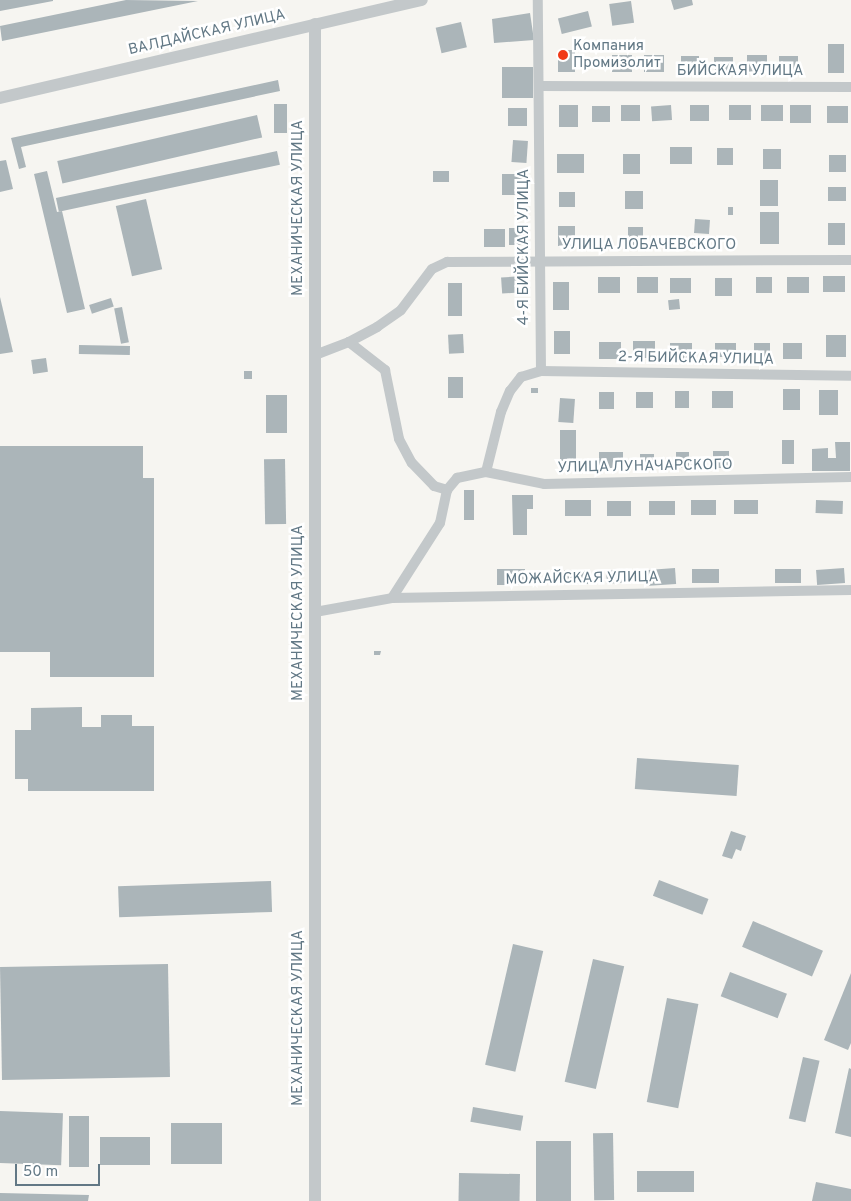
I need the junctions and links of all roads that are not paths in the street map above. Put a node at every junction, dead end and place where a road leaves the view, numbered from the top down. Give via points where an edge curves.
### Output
1 (422, 0) edge
2 (538, 0) edge
3 (316, 24) junction
4 (539, 86) junction
5 (851, 87) edge
6 (0, 98) edge
7 (851, 260) edge
8 (540, 261) junction
9 (349, 342) junction
10 (315, 354) junction
11 (540, 371) junction
12 (851, 376) edge
13 (486, 472) junction
14 (851, 477) edge
15 (448, 490) junction
16 (851, 590) edge
17 (392, 598) junction
18 (315, 612) junction
19 (315, 1201) edge

1 - 3 street, ВАЛДАЙСКАЯ УЛИЦА
2 - 4 street, 4-Я БИЙСКАЯ УЛИЦА
3 - 6 street, ВАЛДАЙСКАЯ УЛИЦА
3 - 10 street, МЕХАНИЧЕСКАЯ УЛИЦА
4 - 5 street, БИЙСКАЯ УЛИЦА
4 - 8 street, 4-Я БИЙСКАЯ УЛИЦА
7 - 8 street, УЛИЦА ЛОБАЧЕВСКОГО
8 - 9 street, УЛИЦА ЛОБАЧЕВСКОГО via 447,262 432,269 401,310
8 - 11 street, 4-Я БИЙСКАЯ УЛИЦА
9 - 10 street
9 - 15 street via 385,370 399,439 412,463 434,486
10 - 18 street, МЕХАНИЧЕСКАЯ УЛИЦА
11 - 12 street, 2-Я БИЙСКАЯ УЛИЦА
11 - 13 street via 521,377 510,391 501,412
13 - 14 street, УЛИЦА ЛУНАЧАРСКОГО via 544,484
13 - 15 street, УЛИЦА ЛУНАЧАРСКОГО via 458,478
15 - 17 street via 440,523
16 - 17 street, МОЖАЙСКАЯ УЛИЦА
17 - 18 street, МОЖАЙСКАЯ УЛИЦА
18 - 19 street, МЕХАНИЧЕСКАЯ УЛИЦА

